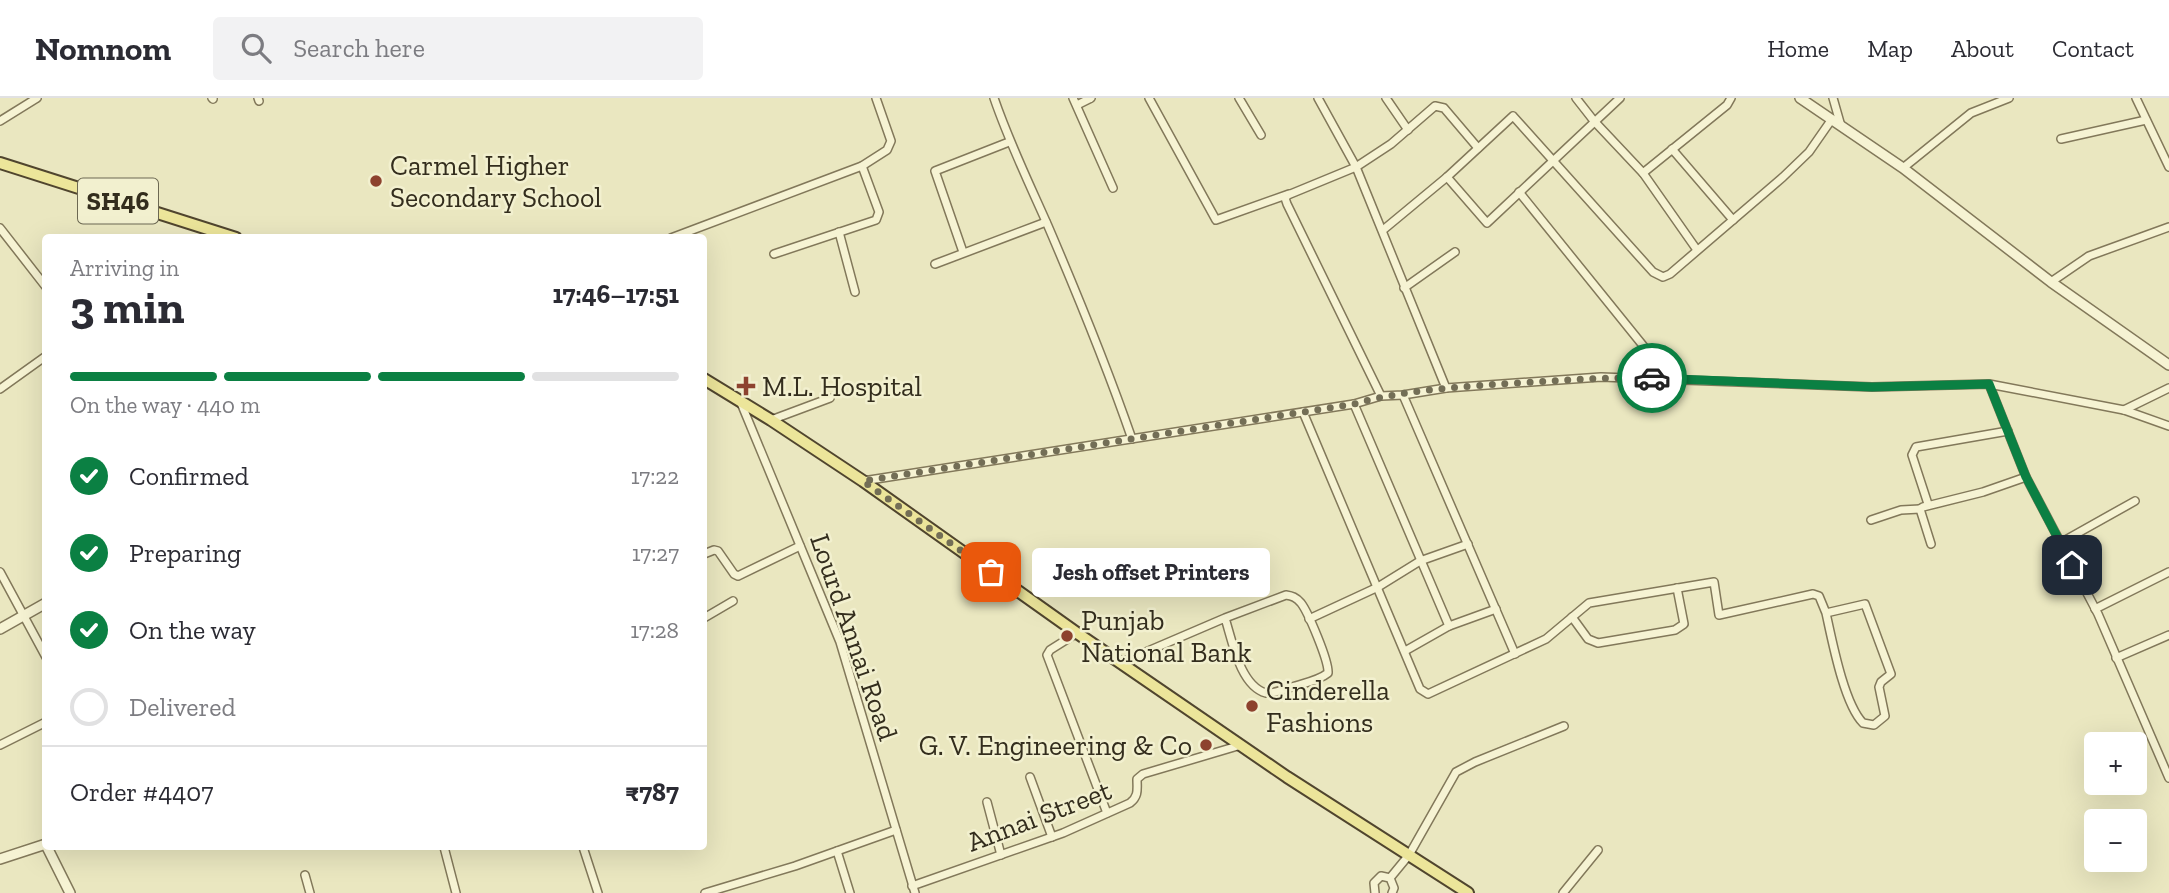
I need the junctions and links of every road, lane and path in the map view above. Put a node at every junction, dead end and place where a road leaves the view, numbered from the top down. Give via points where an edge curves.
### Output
1 (37, 98) edge
2 (876, 98) edge
3 (994, 98) edge
4 (1091, 98) edge
5 (1149, 98) edge
6 (1239, 98) edge
7 (1318, 98) edge
8 (1386, 98) edge
9 (1576, 98) edge
10 (1620, 98) edge
11 (1731, 98) edge
12 (1800, 98) edge
13 (1833, 98) edge
14 (2009, 98) edge
15 (2136, 98) edge
16 (1075, 101) edge
17 (1986, 101) edge
18 (1439, 102) edge
19 (1832, 119) junction
20 (2146, 120) junction
21 (0, 121) edge
22 (1594, 121) junction
23 (1842, 127) junction
24 (1408, 130) junction
25 (1261, 135) dead end
26 (2061, 139) dead end
27 (1009, 142) junction
28 (1478, 148) junction
29 (1672, 149) junction
30 (1552, 161) junction
31 (0, 163) edge
32 (862, 166) junction
33 (1356, 167) junction
34 (2169, 167) edge
35 (1903, 168) junction
36 (1643, 173) junction
37 (1447, 177) junction
38 (1113, 188) dead end
39 (1519, 192) junction
40 (1293, 193) junction
41 (1733, 220) junction
42 (1046, 222) junction
43 (2169, 227) edge
44 (0, 228) edge
45 (1383, 230) junction
46 (839, 232) junction
47 (223, 234) edge
48 (682, 234) edge
49 (1697, 250) junction
50 (963, 252) junction
51 (1455, 252) dead end
52 (774, 254) dead end
53 (935, 264) dead end
54 (42, 282) edge
55 (2051, 282) junction
56 (1404, 288) junction
57 (855, 292) dead end
58 (42, 359) edge
59 (2169, 365) edge
60 (1665, 379) junction
61 (707, 381) edge
62 (1989, 384) junction
63 (1446, 388) junction
64 (2169, 388) edge
65 (0, 389) edge
66 (1403, 395) junction
67 (1381, 396) junction
68 (830, 398) dead end
69 (740, 401) junction
70 (1354, 404) junction
71 (2124, 410) junction
72 (1303, 412) junction
73 (771, 420) junction
74 (2169, 426) edge
75 (2008, 431) junction
76 (1132, 439) junction
77 (2026, 477) junction
78 (863, 481) junction
79 (2135, 501) dead end
80 (1924, 507) junction
81 (1871, 520) dead end
82 (2060, 543) junction
83 (1468, 544) junction
84 (1931, 544) dead end
85 (800, 546) junction
86 (707, 553) edge
87 (1420, 561) junction
88 (0, 572) edge
89 (2169, 572) edge
90 (1378, 587) junction
91 (1676, 588) junction
92 (733, 601) dead end
93 (42, 605) edge
94 (1496, 608) junction
95 (2095, 609) junction
96 (1826, 613) junction
97 (23, 616) junction
98 (707, 616) edge
99 (1572, 617) junction
100 (1225, 618) junction
101 (1309, 619) junction
102 (1449, 626) junction
103 (0, 629) edge
104 (1077, 633) junction
105 (2169, 635) edge
106 (42, 650) edge
107 (1405, 651) junction
108 (1515, 653) junction
109 (2116, 658) junction
110 (1120, 663) junction
111 (42, 724) edge
112 (1564, 726) dead end
113 (0, 745) edge
114 (1241, 746) junction
115 (1030, 777) dead end
116 (2169, 778) edge
117 (987, 803) dead end
118 (1107, 813) junction
119 (896, 830) junction
120 (1052, 837) junction
121 (42, 845) edge
122 (49, 850) edge
123 (445, 850) edge
124 (584, 850) edge
125 (1598, 850) dead end
126 (837, 851) junction
127 (1001, 855) junction
128 (1409, 855) junction
129 (0, 859) edge
130 (305, 875) dead end
131 (1390, 878) junction
132 (914, 889) edge
133 (725, 890) edge
134 (70, 893) edge
135 (310, 893) edge
136 (456, 893) edge
137 (598, 893) edge
138 (705, 893) edge
139 (850, 893) edge
140 (1375, 893) edge
141 (1392, 893) edge
142 (1468, 893) edge
143 (1563, 893) edge

1 - 21 street
2 - 32 street via 891,144
3 - 27 street
4 - 16 street
5 - 40 street via 1216,219
6 - 25 street
7 - 33 street
8 - 24 street
9 - 22 street
10 - 22 street
11 - 29 street
12 - 19 street
13 - 23 street
14 - 17 street
15 - 20 street
16 - 38 street
17 - 35 street
18 - 24 street
18 - 28 street
19 - 23 street
19 - 41 street via 1809,152
20 - 26 street
20 - 34 street
22 - 30 street
22 - 36 street
23 - 35 street
24 - 33 street
27 - 42 street
27 - 50 street via 935,171
28 - 30 street via 1513,116
28 - 37 street
29 - 36 street
29 - 41 street
30 - 39 street
30 - 49 street via 1657,275 1665,277
31 - 47 main road, SH46
32 - 46 street via 879,215 874,222
32 - 48 street
33 - 40 street
33 - 45 street
35 - 55 street
36 - 49 street
37 - 39 street via 1487,222
37 - 45 street
39 - 60 street
40 - 67 street via 1286,197 1287,204
41 - 49 street
42 - 50 street
42 - 76 street
43 - 55 street via 2089,256
44 - 54 street
45 - 56 street
46 - 52 street
46 - 57 street
50 - 53 street
51 - 56 street
55 - 59 street
56 - 63 street
58 - 65 street
60 - 62 street via 1872,387
60 - 63 street via 1601,377
61 - 69 main road
62 - 71 street
62 - 75 street
63 - 66 street
64 - 71 street
66 - 67 street
66 - 83 street
67 - 70 street
68 - 73 street
69 - 73 main road
69 - 85 street, Lourd Annai Road
70 - 72 street
70 - 87 street
71 - 74 street
72 - 76 street
72 - 90 street
73 - 78 main road
75 - 77 street
75 - 80 street via 1916,447 1912,456
76 - 78 street
77 - 80 street
77 - 82 street
78 - 104 main road
79 - 82 street
80 - 81 street
80 - 84 street
82 - 95 street
83 - 87 street
83 - 94 street
85 - 86 street via 738,576 718,551
85 - 119 street, Lourd Annai Road via 840,642
87 - 90 street
87 - 102 street
88 - 97 street
89 - 95 street
90 - 101 street
90 - 107 street
91 - 96 street via 1714,582 1719,615 1813,594 1819,596
91 - 99 street via 1589,603
91 - 99 street via 1684,624 1675,630 1598,643 1588,639
92 - 98 street
93 - 97 street
94 - 102 street
94 - 108 street
95 - 109 street
96 - 96 street via 1865,604 1891,674 1879,687 1885,716 1874,724 1863,723 1854,710 1837,664
97 - 103 street
97 - 106 street
99 - 108 street via 1546,639
100 - 101 street via 1294,596
100 - 101 street via 1242,670 1267,693 1328,673
100 - 110 street
102 - 107 street
104 - 110 main road
104 - 118 street via 1047,655
105 - 109 street
107 - 108 street via 1420,688 1428,694
109 - 116 street
110 - 114 main road
111 - 113 street
112 - 128 street via 1456,772
114 - 118 street, Annai Street via 1143,774 1137,779 1135,799
114 - 128 main road
115 - 120 street
117 - 127 street
118 - 120 street, Annai Street
119 - 126 street
119 - 132 street, Lourd Annai Road
120 - 127 street, Annai Street
121 - 129 street
122 - 134 street
123 - 136 street
124 - 137 street
125 - 143 street
126 - 133 street
126 - 139 street
127 - 132 street, Annai Street
128 - 131 street
128 - 142 main road
130 - 135 street
131 - 140 street via 1376,879
131 - 141 street
133 - 138 street

